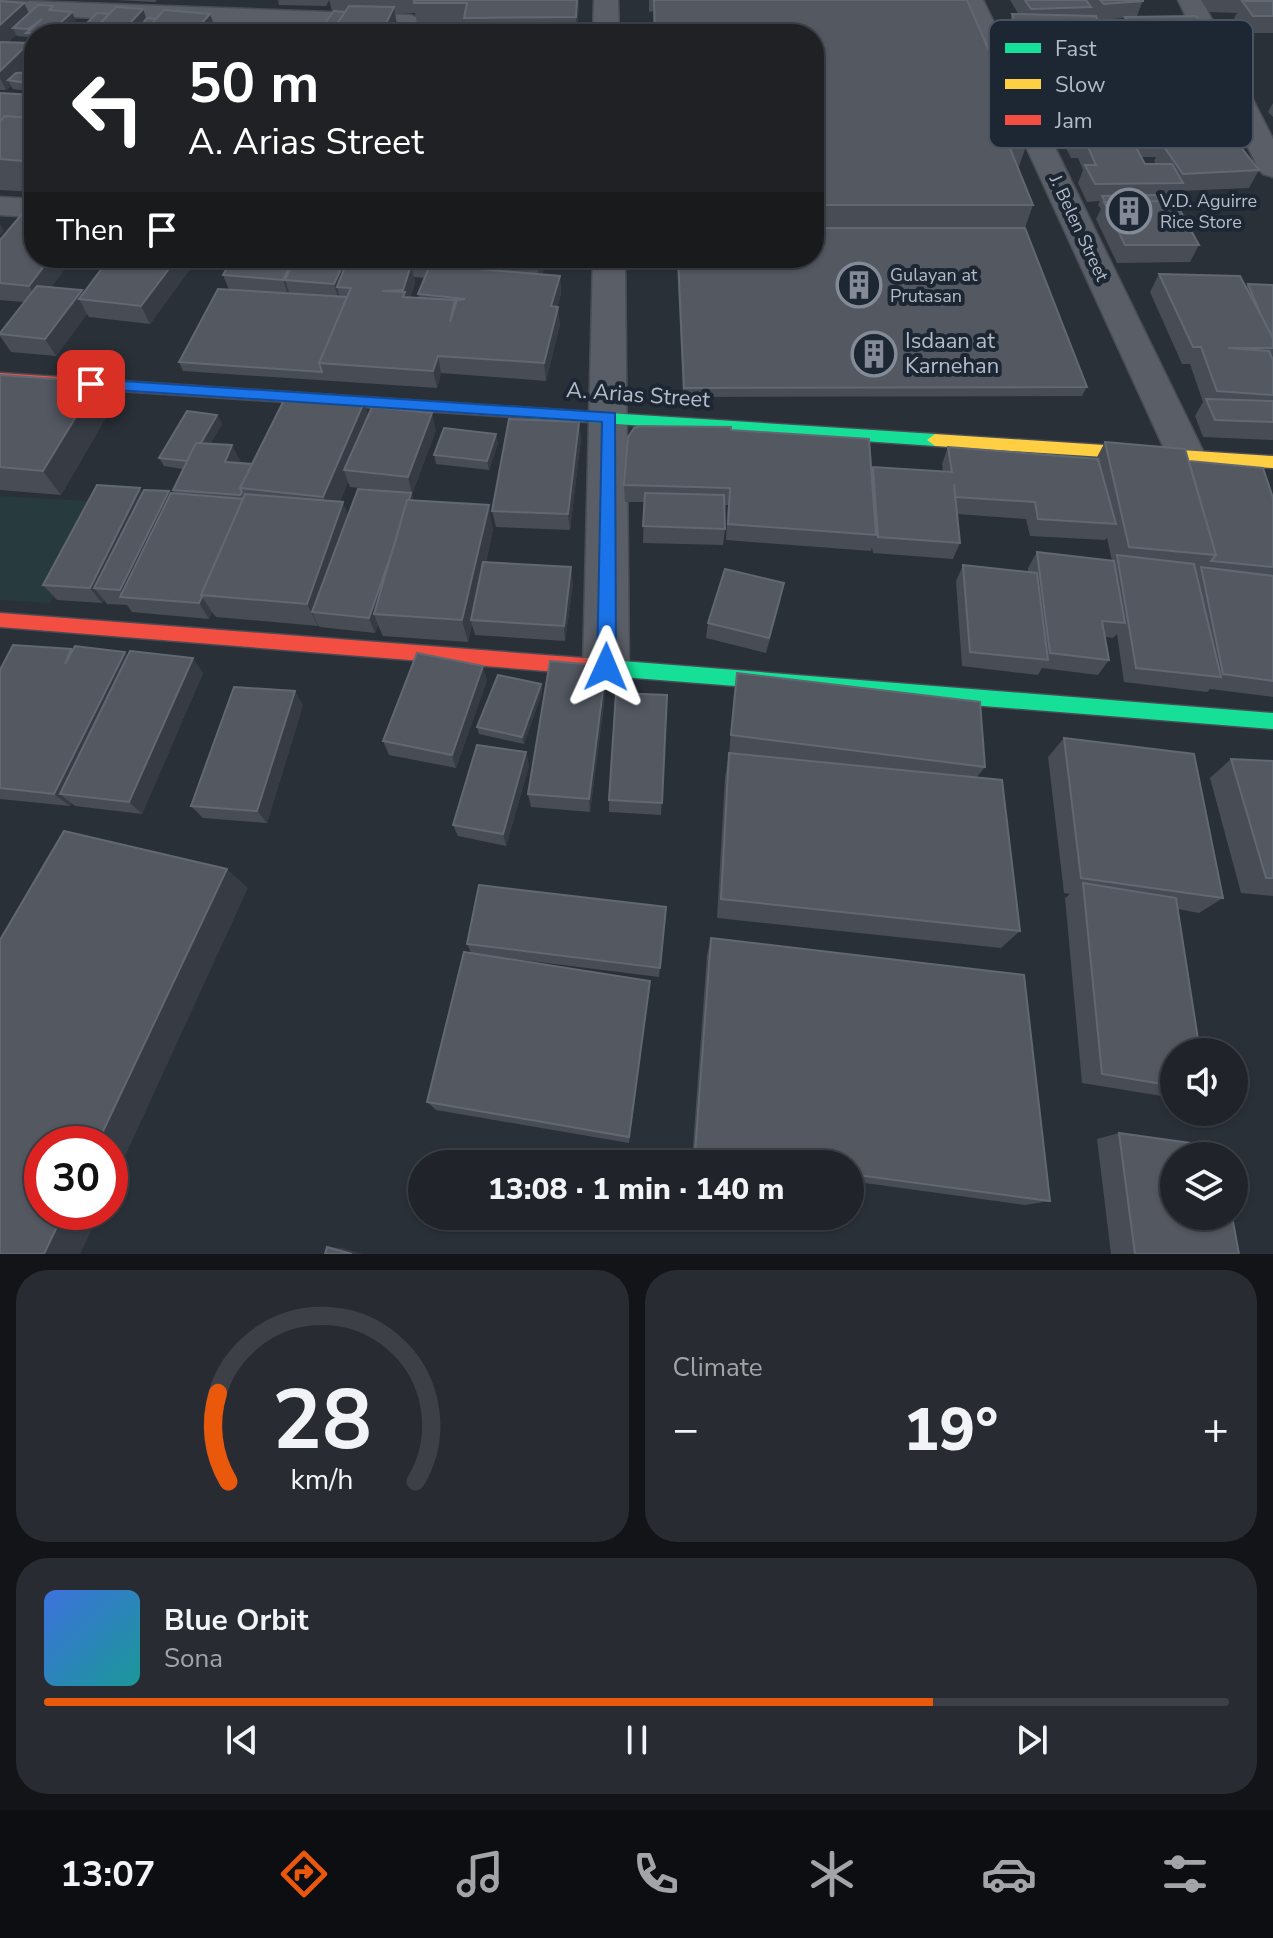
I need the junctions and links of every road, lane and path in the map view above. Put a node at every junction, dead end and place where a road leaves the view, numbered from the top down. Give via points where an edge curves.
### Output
1 (606, 0) edge
2 (971, 0) edge
3 (1190, 0) edge
4 (0, 7) edge
5 (1200, 20) edge
6 (410, 23) dead end
7 (606, 24) edge
8 (989, 38) edge
9 (1253, 128) edge
10 (1041, 148) edge
11 (1273, 168) edge
12 (0, 206) edge
13 (24, 207) edge
14 (609, 268) edge
15 (0, 378) edge
16 (610, 417) junction
17 (1187, 457) junction
18 (1273, 462) edge
19 (0, 620) edge
20 (606, 667) junction
21 (1273, 721) edge

1 - 7 street
2 - 8 street, J. Belen Street
3 - 5 street
4 - 6 street
9 - 11 street
10 - 17 street, J. Belen Street
12 - 13 street
14 - 16 street
15 - 16 street, A. Arias Street
16 - 17 street, A. Arias Street
16 - 20 street
17 - 18 street, A. Arias Street
19 - 20 street
20 - 21 street

